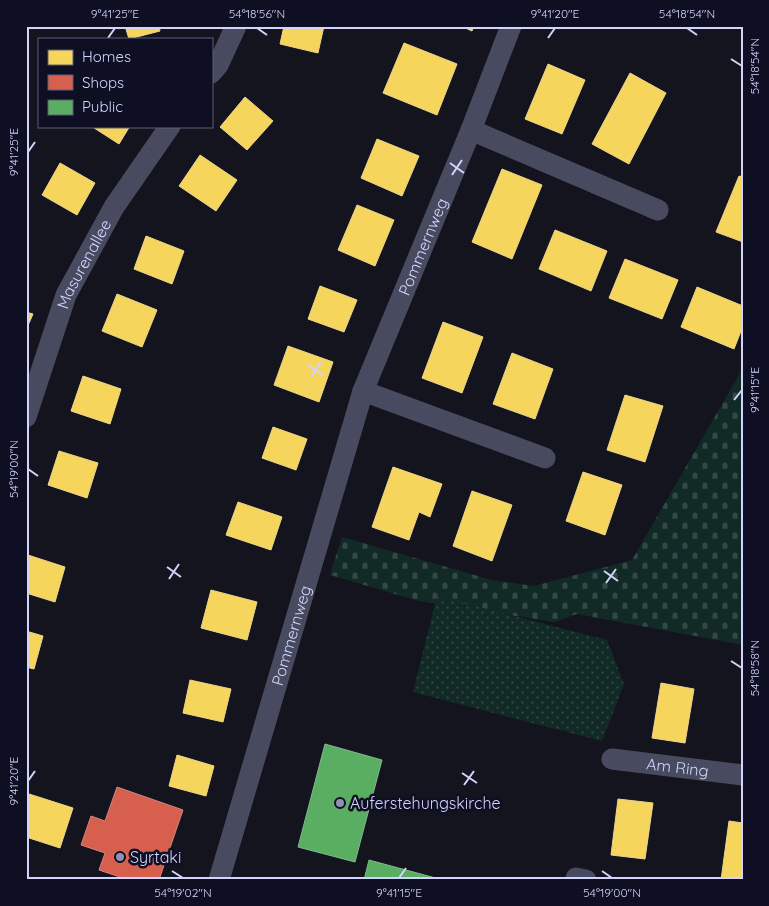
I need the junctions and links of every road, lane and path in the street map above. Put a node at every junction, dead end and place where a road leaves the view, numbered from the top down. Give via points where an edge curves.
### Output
1 (236, 26) edge
2 (511, 26) edge
3 (212, 73) edge
4 (169, 128) edge
5 (471, 130) junction
6 (658, 210) dead end
7 (363, 391) junction
8 (26, 417) edge
9 (546, 458) dead end
10 (612, 759) dead end
11 (743, 776) edge
12 (219, 880) edge

1 - 3 street
2 - 5 street, Pommernweg
4 - 8 street, Masurenallee via 114,207 66,295
5 - 6 street
5 - 7 street, Pommernweg
7 - 9 street
7 - 12 street, Pommernweg
10 - 11 street, Am Ring

